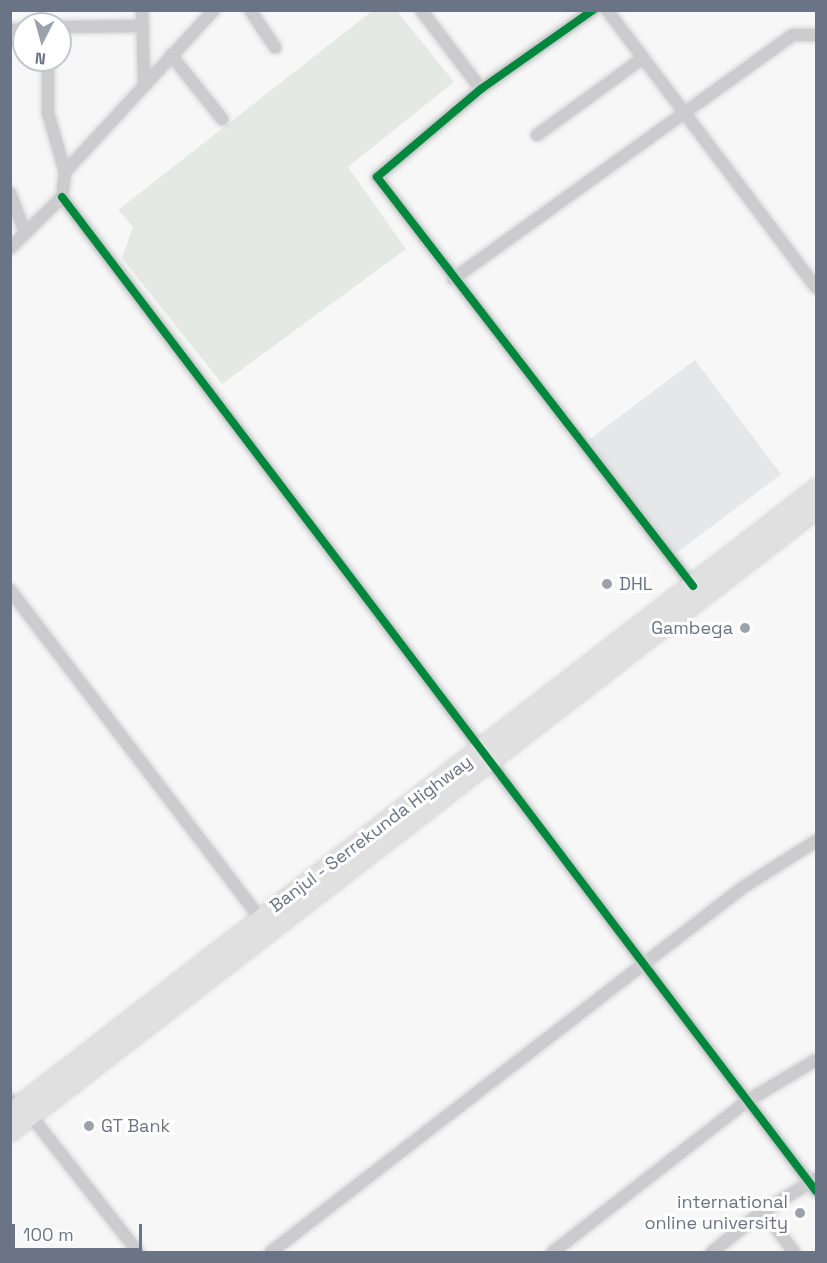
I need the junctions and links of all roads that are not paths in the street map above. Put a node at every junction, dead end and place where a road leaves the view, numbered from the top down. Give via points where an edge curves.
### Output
1 (142, 10) edge
2 (214, 10) edge
3 (250, 10) edge
4 (421, 10) edge
5 (593, 10) edge
6 (607, 10) edge
7 (143, 26) junction
8 (72, 27) edge
9 (816, 35) edge
10 (274, 47) dead end
11 (171, 55) junction
12 (643, 58) junction
13 (48, 72) edge
14 (144, 83) junction
15 (481, 88) junction
16 (685, 112) junction
17 (222, 119) dead end
18 (537, 135) dead end
19 (65, 172) junction
20 (10, 193) edge
21 (62, 197) junction
22 (25, 234) junction
23 (10, 248) edge
24 (453, 279) junction
25 (816, 287) edge
26 (816, 489) edge
27 (816, 509) edge
28 (693, 586) junction
29 (10, 590) edge
30 (485, 757) junction
31 (816, 841) edge
32 (260, 918) junction
33 (644, 965) junction
34 (816, 1060) edge
35 (747, 1101) junction
36 (18, 1108) edge
37 (10, 1132) edge
38 (814, 1184) edge
39 (763, 1211) junction
40 (138, 1252) edge
41 (271, 1252) edge
42 (553, 1252) edge
43 (712, 1252) edge
44 (794, 1252) edge

1 - 7 street
2 - 11 street
3 - 10 street
4 - 15 street
5 - 15 street
6 - 12 street
7 - 8 street
7 - 14 street
9 - 16 street via 793,35
11 - 14 street
11 - 17 street
12 - 16 street
12 - 18 street
13 - 19 street via 48,112
14 - 19 street
15 - 24 street via 377,177
16 - 24 street
16 - 25 street
19 - 21 street
20 - 22 street
21 - 22 street
21 - 30 street
22 - 23 street
24 - 28 street
26 - 28 highway, Banjul - Serrekunda Highway
27 - 30 highway, Banjul - Serrekunda Highway
28 - 30 highway, Banjul - Serrekunda Highway
29 - 32 street
30 - 32 highway, Banjul - Serrekunda Highway
30 - 33 street
30 - 36 highway, Banjul - Serrekunda Highway
31 - 33 street via 742,888
32 - 36 highway, Banjul - Serrekunda Highway
33 - 35 street
33 - 41 street
34 - 35 street
35 - 38 street
35 - 42 street
36 - 37 highway, Banjul - Serrekunda Highway
36 - 40 street
38 - 39 street
39 - 43 street
39 - 44 street

